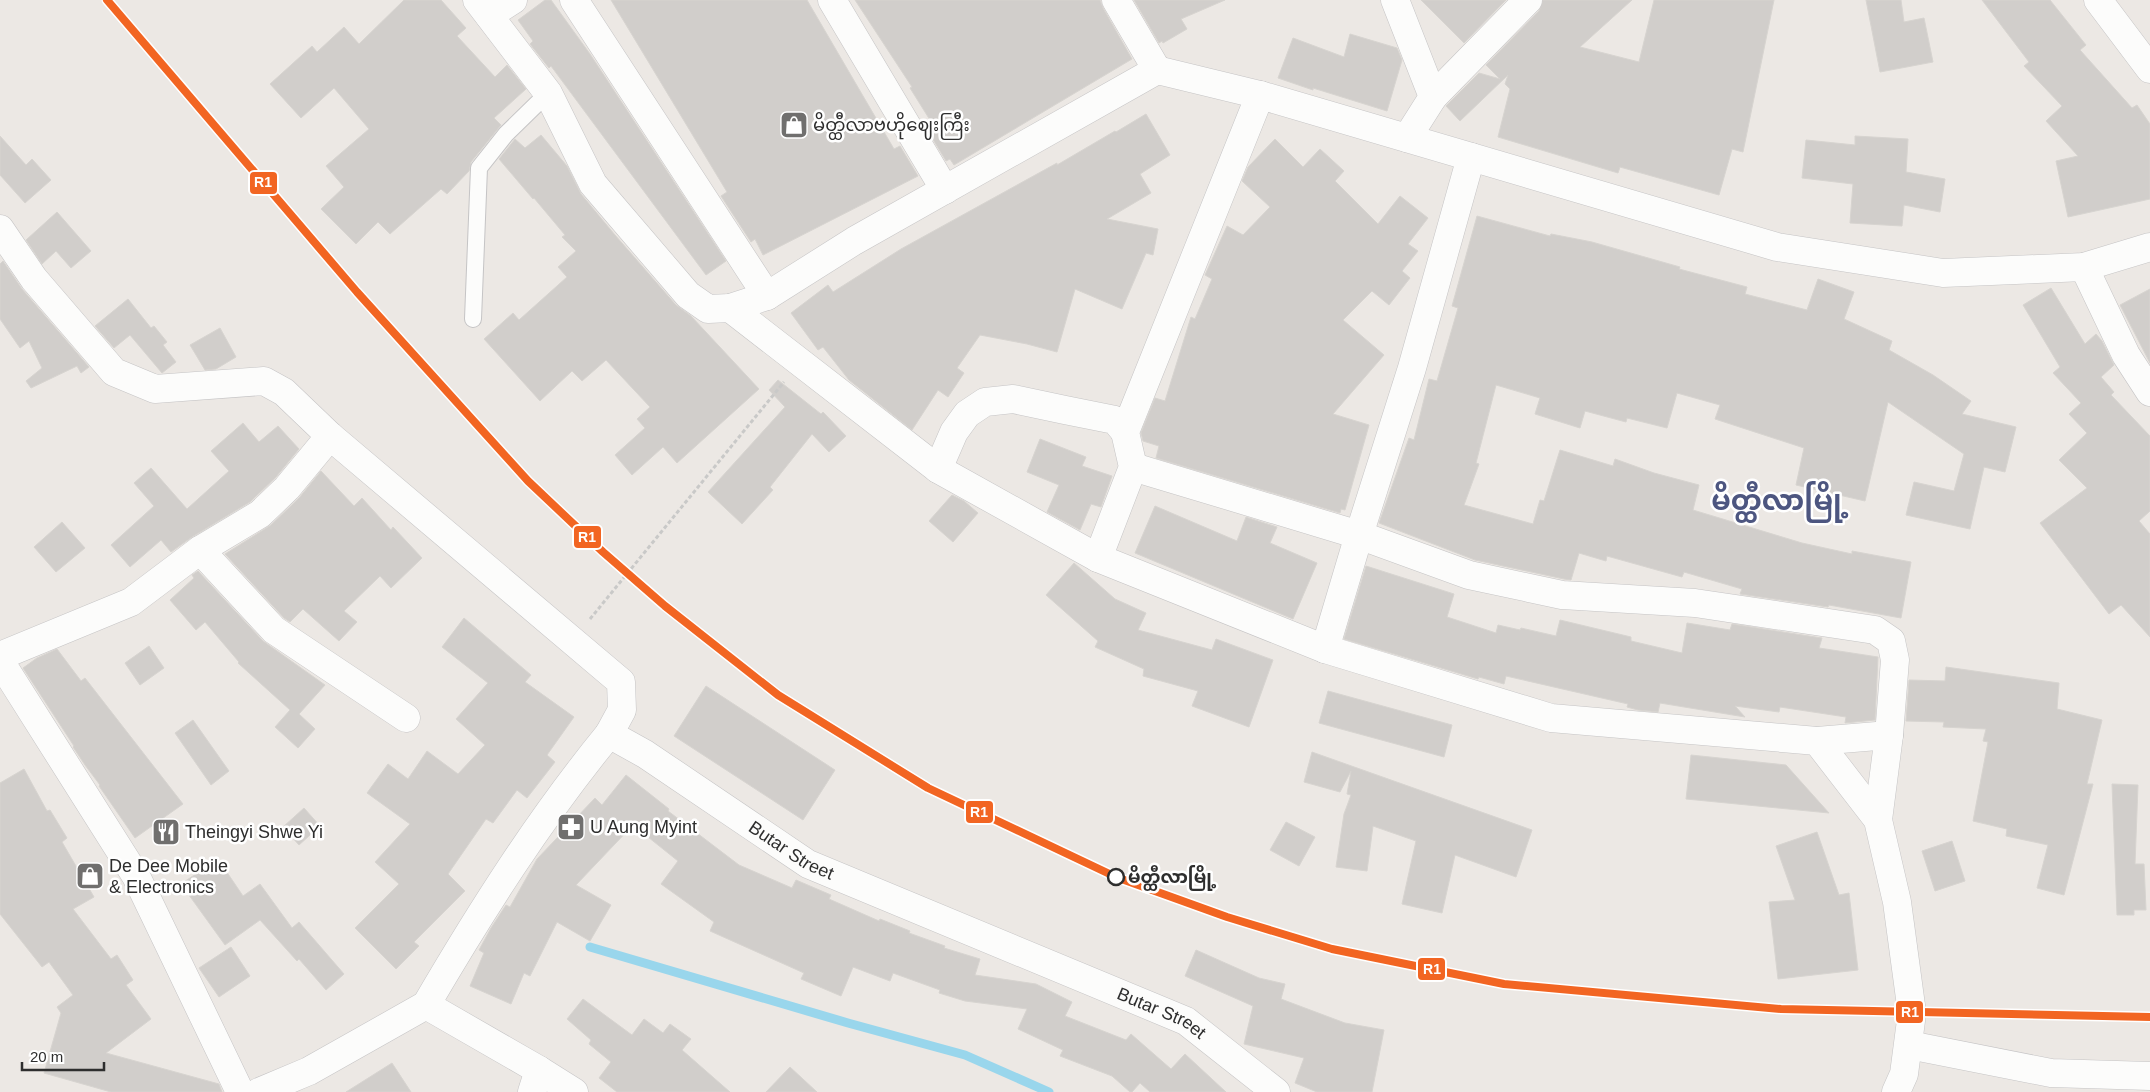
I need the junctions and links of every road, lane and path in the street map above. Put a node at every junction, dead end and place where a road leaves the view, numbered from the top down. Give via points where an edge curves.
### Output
1 (513, 0) edge
2 (574, 0) edge
3 (832, 0) edge
4 (1116, 0) edge
5 (1395, 0) edge
6 (1528, 0) edge
7 (2098, 0) edge
8 (483, 8) edge
9 (2150, 69) edge
10 (1157, 70) junction
11 (548, 93) junction
12 (1260, 95) junction
13 (1433, 97) junction
14 (1407, 138) junction
15 (1471, 157) junction
16 (945, 190) junction
17 (0, 229) edge
18 (2150, 247) edge
19 (2084, 267) junction
20 (767, 296) junction
21 (730, 308) junction
22 (473, 319) dead end
23 (800, 363) junction
24 (2150, 392) edge
25 (1125, 432) junction
26 (330, 436) junction
27 (1133, 467) junction
28 (938, 468) junction
29 (1358, 536) junction
30 (200, 550) junction
31 (1098, 558) junction
32 (589, 620) dead end
33 (1325, 650) junction
34 (0, 656) edge
35 (0, 661) edge
36 (406, 718) dead end
37 (609, 734) junction
38 (1888, 735) junction
39 (1817, 741) junction
40 (1878, 820) junction
41 (426, 1005) junction
42 (1909, 1045) junction
43 (2150, 1076) edge
44 (536, 1081) edge
45 (240, 1092) edge
46 (258, 1092) edge
47 (574, 1092) edge
48 (1276, 1092) edge
49 (1896, 1092) edge

1 - 8 street
2 - 20 street
3 - 16 street
4 - 10 street
5 - 13 street
6 - 13 street
7 - 9 street
8 - 11 street
10 - 12 street
10 - 16 street
11 - 21 street via 593,184 688,295 708,309
11 - 22 lane via 506,134 479,168
12 - 14 street
12 - 25 street
13 - 14 street
14 - 15 street
15 - 19 street via 1777,247 1943,272
15 - 29 street via 1412,368
16 - 20 street via 854,241
17 - 26 street via 34,279 114,372 155,389 264,381 284,392
18 - 19 street
19 - 24 street via 2126,355
20 - 21 street
21 - 23 street
23 - 28 street
23 - 32 path
25 - 27 street
25 - 28 street via 1115,420 1013,399 985,402 967,414 954,432
26 - 30 street via 260,514
26 - 37 street via 621,682 622,710
27 - 29 street
27 - 31 street
28 - 31 street
29 - 33 street
29 - 38 street via 1469,575 1562,595 1695,603 1875,630 1891,641 1895,660
30 - 34 street via 131,602
30 - 36 street via 274,630
31 - 33 street
33 - 39 street via 1551,718
35 - 45 street via 136,876
37 - 41 street via 573,778 470,930
37 - 48 street, Butar Street via 645,754 808,864 1186,1021
38 - 39 street
38 - 40 street
39 - 40 street
40 - 42 street via 1899,921 1912,1013
41 - 44 street
41 - 46 street via 309,1071
42 - 43 street via 2051,1073
42 - 49 street via 1904,1074
44 - 47 street

